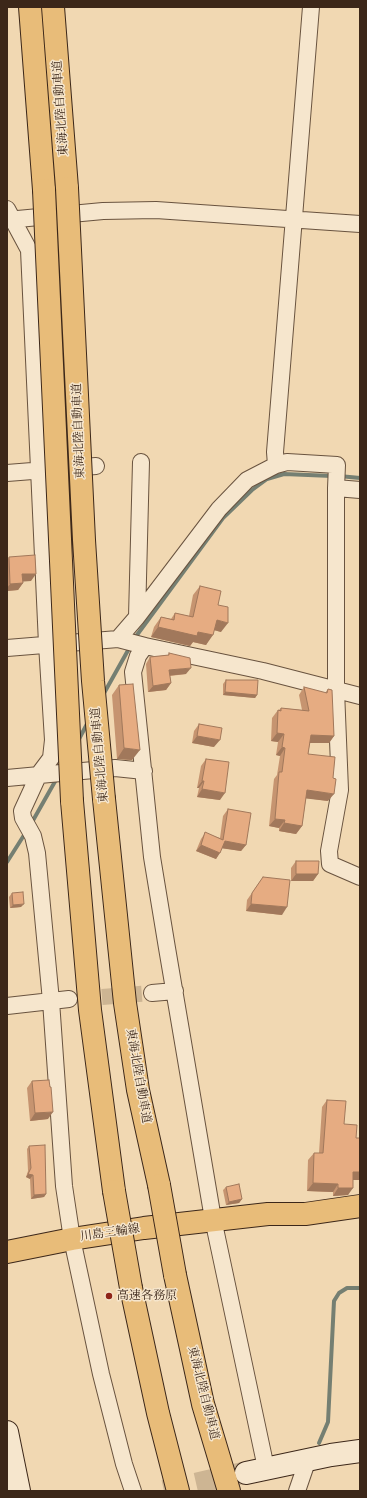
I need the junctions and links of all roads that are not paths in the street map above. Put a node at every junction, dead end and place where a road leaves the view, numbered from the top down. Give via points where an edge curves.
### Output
1 (30, 7) edge
2 (53, 7) edge
3 (311, 7) edge
4 (9, 216) edge
5 (294, 219) junction
6 (360, 224) edge
7 (141, 462) dead end
8 (276, 465) junction
9 (96, 466) dead end
10 (40, 471) junction
11 (7, 473) edge
12 (336, 480) junction
13 (360, 490) edge
14 (137, 617) junction
15 (120, 639) junction
16 (47, 644) junction
17 (142, 645) junction
18 (7, 648) edge
19 (336, 690) junction
20 (360, 696) edge
21 (144, 771) junction
22 (44, 773) junction
23 (7, 778) edge
24 (360, 876) edge
25 (175, 991) junction
26 (152, 993) tunnel mouth
27 (69, 1000) tunnel mouth
28 (51, 1001) junction
29 (7, 1006) edge
30 (360, 1206) edge
31 (214, 1220) junction
32 (72, 1239) junction
33 (7, 1252) edge
34 (7, 1432) edge
35 (360, 1451) edge
36 (308, 1459) junction
37 (256, 1471) joint
38 (19, 1491) edge
39 (133, 1491) edge
40 (178, 1491) edge
41 (229, 1491) edge
42 (297, 1491) edge

1 - 40 main road, 東海北陸自動車道, bridge via 44,190 72,801 90,1010 114,1191 131,1288
2 - 41 main road, 東海北陸自動車道, bridge via 66,188 93,682 125,1003 138,1090 175,1275 203,1404
3 - 5 street
4 - 5 street via 156,210
4 - 10 street via 29,250
5 - 6 street
5 - 8 street
7 - 14 street
8 - 12 street via 287,462 336,465
8 - 14 street via 247,480 219,509
9 - 10 street
10 - 11 street
10 - 16 street
12 - 13 street
12 - 19 street
14 - 15 street
15 - 16 street
15 - 17 street
16 - 18 street
16 - 22 street via 53,740 51,758
17 - 19 street via 263,671
17 - 21 street via 134,672
19 - 20 street
19 - 24 street via 340,790 329,851 330,864
21 - 22 street via 115,768
21 - 25 street via 152,857
22 - 23 street
22 - 28 street via 22,811 37,853
25 - 26 street
25 - 31 street
27 - 28 street
28 - 29 street
28 - 32 street via 64,1186
30 - 31 main road, 川島三輪線 via 305,1214 268,1214
31 - 32 main road, 川島三輪線
31 - 37 street
32 - 33 main road, 川島三輪線
32 - 39 street via 101,1374
34 - 38 street
35 - 36 street
36 - 37 street
36 - 42 street

